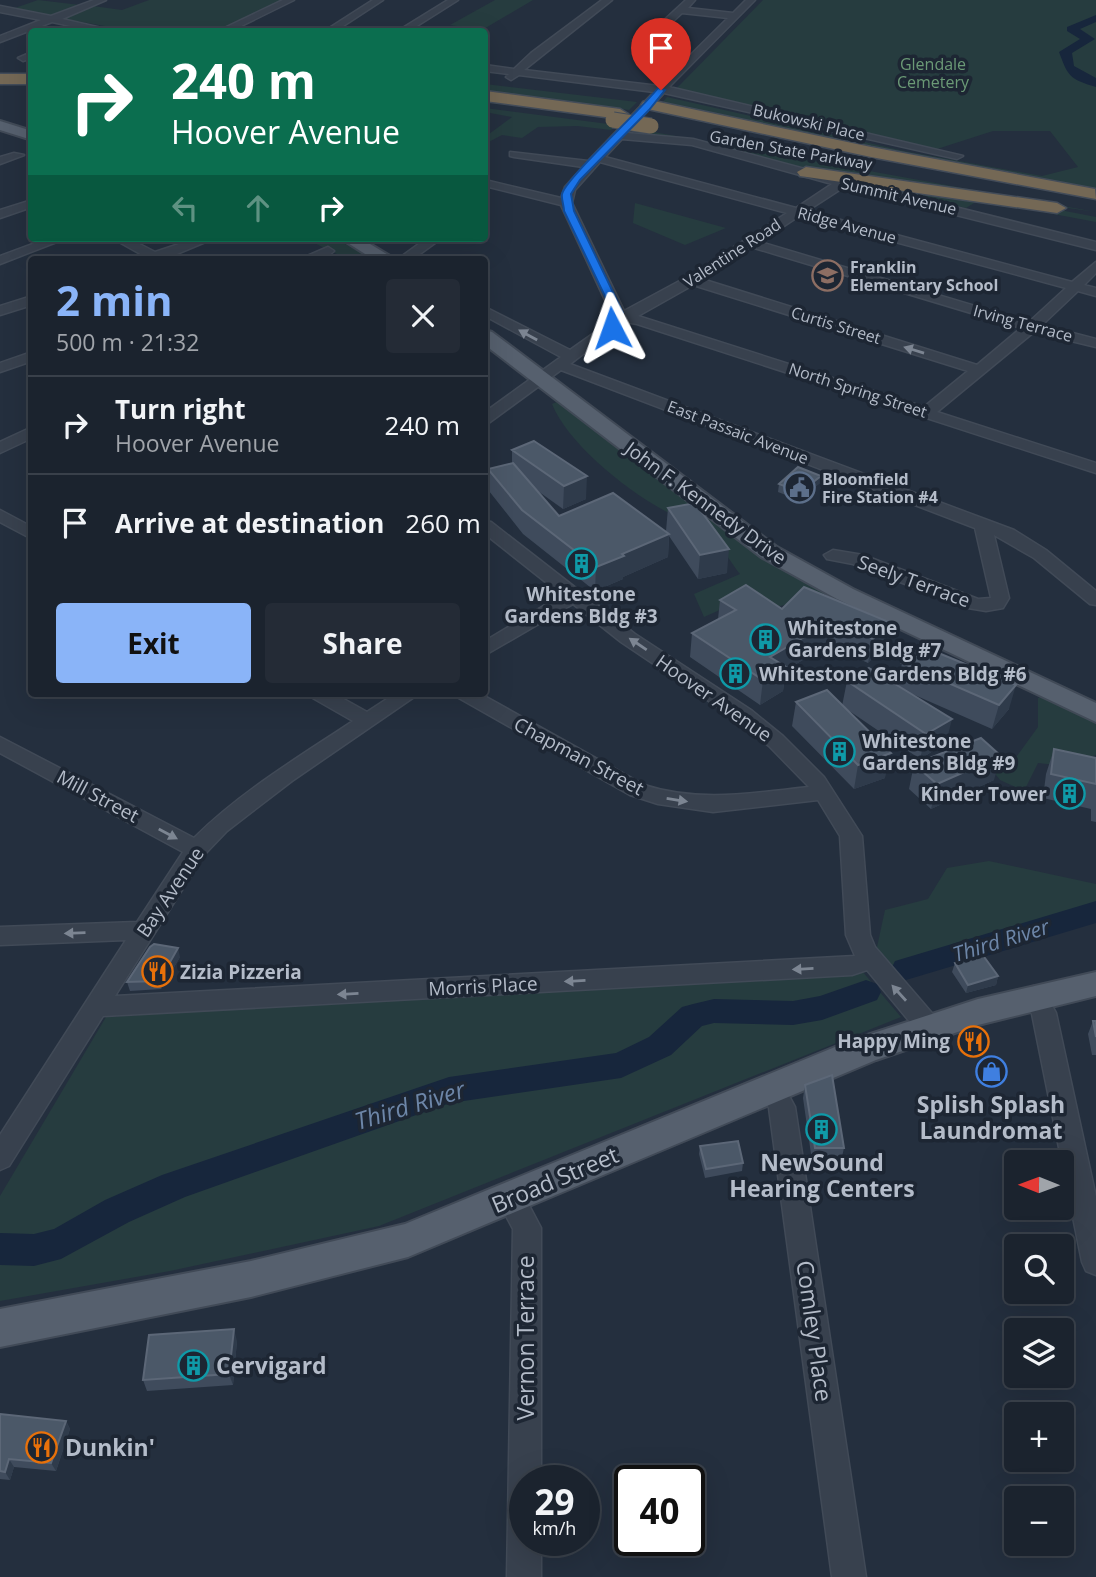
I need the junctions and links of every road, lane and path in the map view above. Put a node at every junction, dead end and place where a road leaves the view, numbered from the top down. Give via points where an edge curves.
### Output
1 (102, 0) edge
2 (290, 0) edge
3 (379, 0) edge
4 (454, 0) edge
5 (608, 0) edge
6 (691, 0) edge
7 (751, 0) edge
8 (23, 3) dead end
9 (2, 10) edge
10 (682, 10) junction
11 (735, 16) junction
12 (50, 19) junction
13 (87, 28) edge
14 (229, 28) edge
15 (334, 28) edge
16 (408, 28) edge
17 (0, 39) edge
18 (638, 40) dead end
19 (488, 68) edge
20 (517, 72) junction
21 (0, 73) edge
22 (28, 73) edge
23 (0, 79) edge
24 (28, 79) edge
25 (506, 82) dead end
26 (661, 90) junction
27 (488, 97) edge
28 (488, 102) edge
29 (652, 117) junction
30 (617, 123) junction
31 (0, 125) edge
32 (28, 135) edge
33 (514, 154) dead end
34 (18, 155) dead end
35 (957, 156) dead end
36 (0, 161) edge
37 (594, 161) junction
38 (806, 172) junction
39 (842, 183) junction
40 (488, 184) edge
41 (1096, 194) edge
42 (566, 203) junction
43 (28, 205) edge
44 (1096, 205) edge
45 (1071, 211) dead end
46 (797, 212) junction
47 (0, 214) edge
48 (50, 242) edge
49 (125, 242) edge
50 (198, 242) edge
51 (355, 242) edge
52 (430, 242) edge
53 (750, 243) junction
54 (1096, 246) edge
55 (328, 251) dead end
56 (150, 256) edge
57 (160, 256) edge
58 (314, 256) edge
59 (381, 256) edge
60 (409, 256) edge
61 (0, 260) edge
62 (1096, 266) edge
63 (692, 280) junction
64 (1074, 286) junction
65 (1096, 292) edge
66 (28, 301) edge
67 (0, 310) edge
68 (488, 313) edge
69 (619, 317) junction
70 (1032, 327) junction
71 (488, 329) edge
72 (488, 337) edge
73 (1096, 343) edge
74 (28, 358) edge
75 (0, 368) edge
76 (555, 369) junction
77 (979, 370) junction
78 (928, 412) junction
79 (488, 417) edge
80 (28, 434) edge
81 (0, 448) edge
82 (1096, 468) edge
83 (0, 516) edge
84 (982, 524) junction
85 (488, 528) edge
86 (28, 532) edge
87 (833, 555) dead end
88 (1096, 594) edge
89 (573, 596) junction
90 (1096, 600) edge
91 (488, 647) edge
92 (325, 697) edge
93 (403, 697) edge
94 (471, 697) edge
95 (1096, 704) edge
96 (1096, 713) edge
97 (366, 720) junction
98 (0, 744) edge
99 (825, 792) junction
100 (196, 849) junction
101 (144, 931) junction
102 (0, 936) edge
103 (870, 960) junction
104 (1096, 984) edge
105 (1034, 996) junction
106 (96, 1007) junction
107 (928, 1026) junction
108 (771, 1087) junction
109 (10, 1126) edge
110 (0, 1158) edge
111 (511, 1199) junction
112 (1096, 1262) edge
113 (0, 1328) edge
114 (525, 1465) edge
115 (524, 1556) edge
116 (524, 1577) edge
117 (849, 1577) edge

1 - 12 street
2 - 14 street
3 - 15 street
4 - 16 street
5 - 20 street
6 - 10 street
7 - 11 street
8 - 9 street
9 - 12 street
10 - 11 street
10 - 18 street via 651,37
11 - 26 street
12 - 13 street
12 - 17 street
19 - 20 street, Bukowski Place
20 - 25 street
20 - 26 street, Bukowski Place
21 - 22 highway
23 - 24 highway
26 - 29 street
26 - 35 street, Bukowski Place
27 - 30 highway, Garden State Parkway
28 - 30 highway, Garden State Parkway
29 - 30 highway, Garden State Parkway, bridge
29 - 41 highway
29 - 44 highway, Garden State Parkway
30 - 37 street
30 - 38 street, Summit Avenue
31 - 32 main road
33 - 37 street, Ridge Avenue
34 - 36 street
37 - 42 street via 572,184
37 - 46 street, Ridge Avenue
38 - 39 street, Summit Avenue
38 - 45 highway
39 - 46 street, Valentine Road
39 - 54 street, Summit Avenue
40 - 42 street
42 - 69 street
43 - 47 street
46 - 53 street, Valentine Road
46 - 64 street, Ridge Avenue
48 - 61 street
49 - 56 street
50 - 57 street
51 - 59 main road
52 - 60 street
53 - 63 street, Valentine Road
53 - 70 street, Irving Terrace
55 - 58 street
62 - 64 street
63 - 69 street, Valentine Road via 636,313
77 -> 63 street, Curtis Street
64 - 65 street, Ridge Avenue
64 - 70 street
66 - 67 street
76 -> 68 street, East Passaic Avenue
69 - 76 street via 612,328
69 - 78 street, North Spring Street
70 - 73 street, Irving Terrace
70 - 77 street
71 - 76 main road, John F. Kennedy Drive
72 - 76 main road, John F. Kennedy Drive
74 - 75 street
76 - 79 street
76 - 84 street, East Passaic Avenue
76 - 95 main road, John F. Kennedy Drive via 755,532 802,563
76 - 96 main road, John F. Kennedy Drive via 745,536 794,568
77 - 78 street
78 - 82 street, North Spring Street
80 - 81 street
83 - 86 street
84 - 87 street, Seely Terrace via 1000,598 997,604 974,604 857,559
84 - 90 street, East Passaic Avenue via 1025,543
85 - 89 street, Hoover Avenue
88 - 90 street
89 - 91 street
99 -> 89 street, Hoover Avenue via 744,715
92 - 97 street
93 - 97 street, Bay Avenue
94 -> 99 street, Chapman Street via 636,790 658,797 713,805
97 - 100 street, Bay Avenue via 235,813
98 -> 100 street, Mill Street
99 - 103 street, Hoover Avenue via 851,836 858,935
100 - 101 street, Bay Avenue
101 -> 102 street
101 - 106 street, Bay Avenue
103 -> 106 street, Morris Place via 852,966
107 -> 103 street, Hoover Avenue
104 - 105 main road, Broad Street
105 - 107 main road, Broad Street
105 - 112 street via 1044,1013
106 - 109 street, Bay Avenue
107 - 108 main road, Broad Street
108 - 111 main road, Broad Street
108 - 117 street, Comley Place via 782,1107
109 - 110 street, Bay Avenue
111 - 113 main road, Broad Street via 363,1253
111 - 114 street, Vernon Terrace via 527,1228
115 - 116 street, Vernon Terrace

